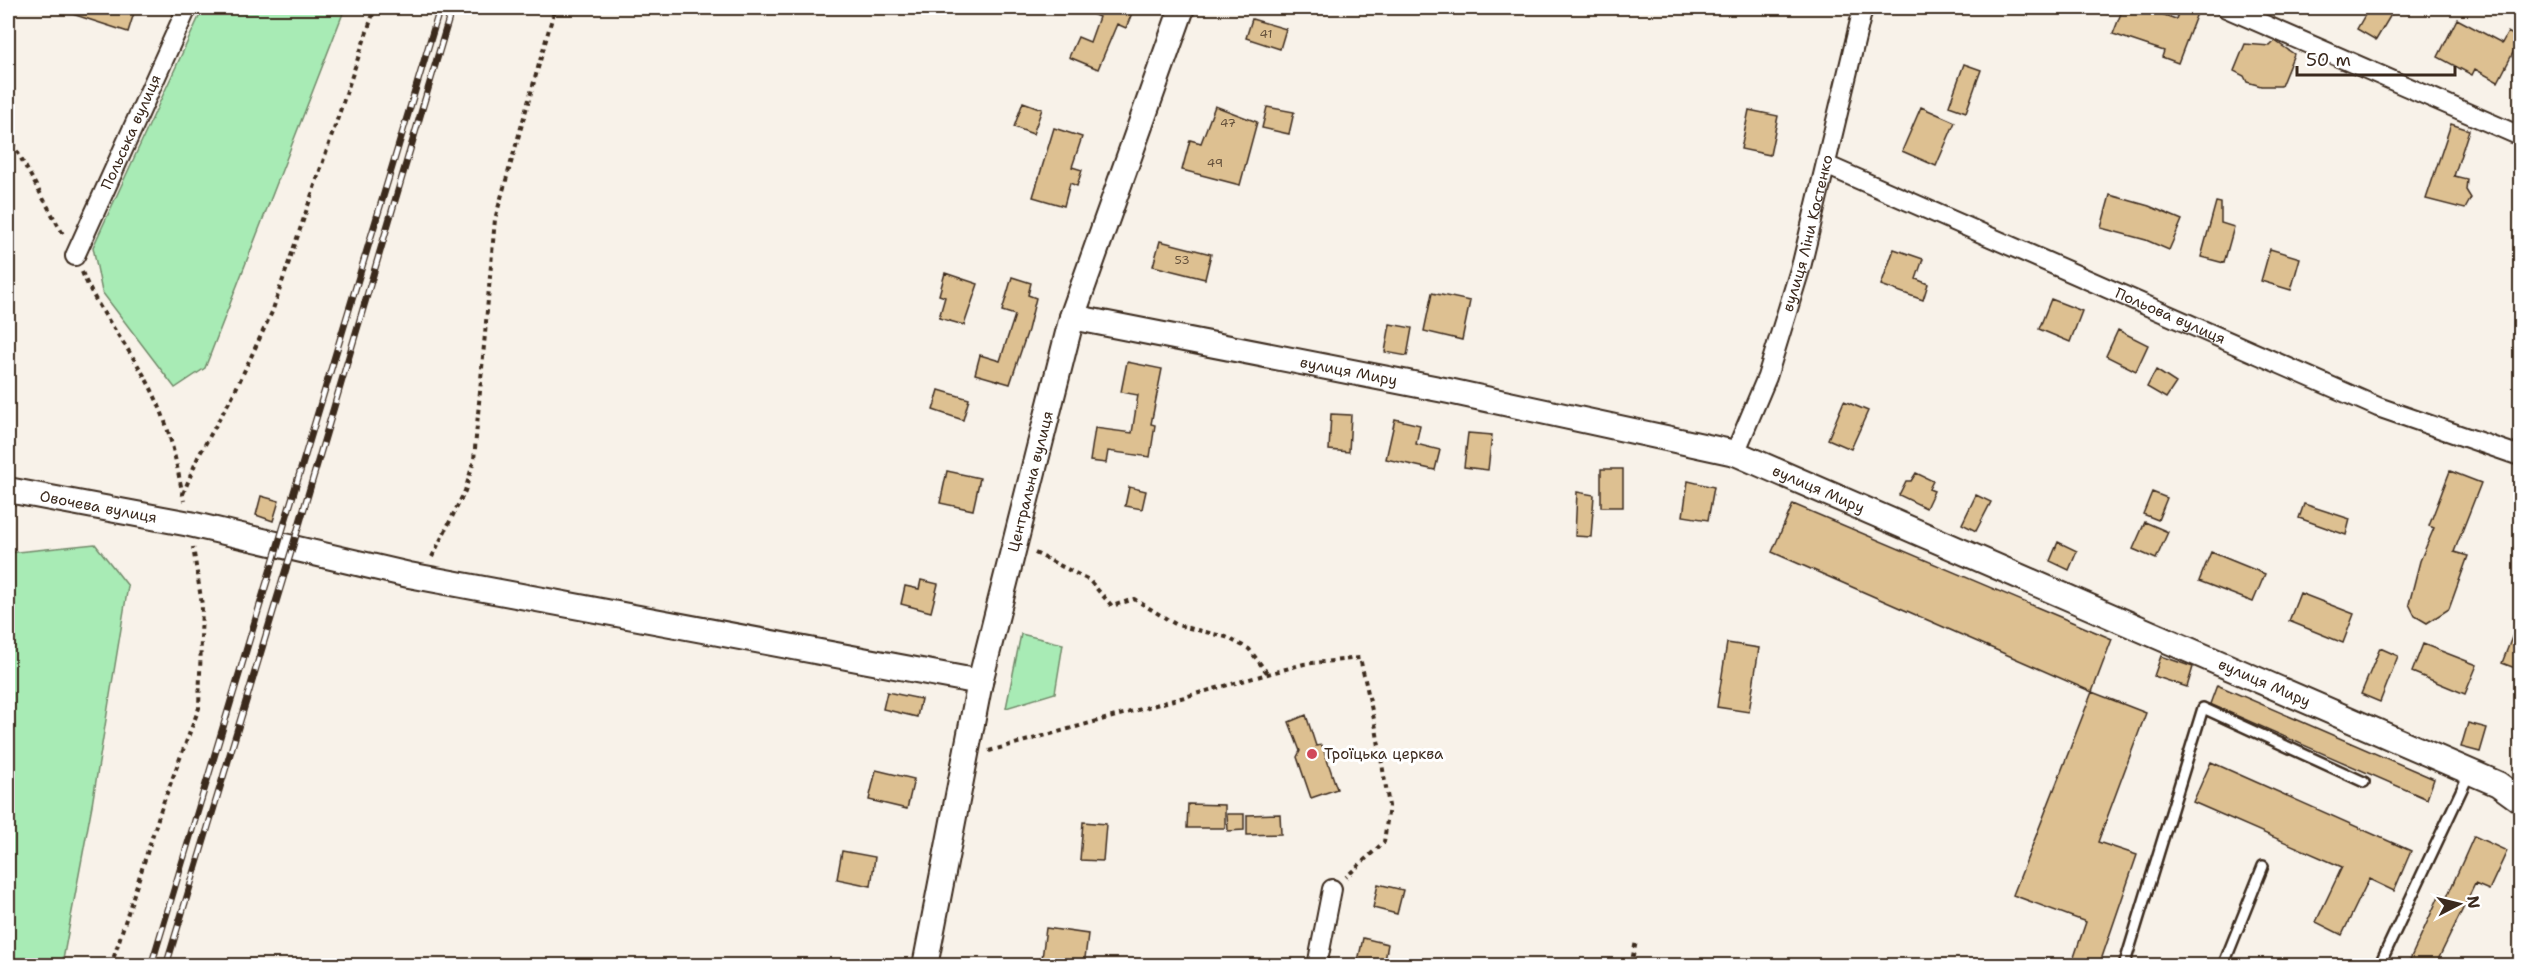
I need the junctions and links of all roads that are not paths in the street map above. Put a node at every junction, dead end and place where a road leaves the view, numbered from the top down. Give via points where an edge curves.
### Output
1 (187, 8) edge
2 (1182, 8) edge
3 (1863, 8) edge
4 (2226, 8) edge
5 (2520, 136) edge
6 (1826, 165) junction
7 (75, 256) road end
8 (1072, 317) junction
9 (1735, 453) junction
10 (2520, 456) edge
11 (8, 490) edge
12 (980, 682) junction
13 (2470, 771) junction
14 (2364, 782) dead end
15 (2520, 800) edge
16 (2264, 866) dead end
17 (1332, 890) road end
18 (925, 966) edge
19 (1317, 966) edge
20 (2124, 966) edge
21 (2223, 966) edge
22 (2379, 966) edge

1 - 7 street, Польська вулиця
2 - 8 street, Центральна вулиця
3 - 6 street, вулиця Ліни Костенко
4 - 5 street
6 - 9 street, вулиця Ліни Костенко via 1802,263 1767,376
6 - 10 street, Польова вулиця via 2378,406
8 - 9 street, вулиця Миру via 1449,391
8 - 12 street, Центральна вулиця
9 - 13 street, вулиця Миру
11 - 12 street, Овочева вулиця via 190,524 409,575
12 - 18 street, Центральна вулиця
13 - 15 street, вулиця Миру
13 - 22 lane
14 - 20 lane via 2203,708
16 - 21 lane
17 - 19 street

